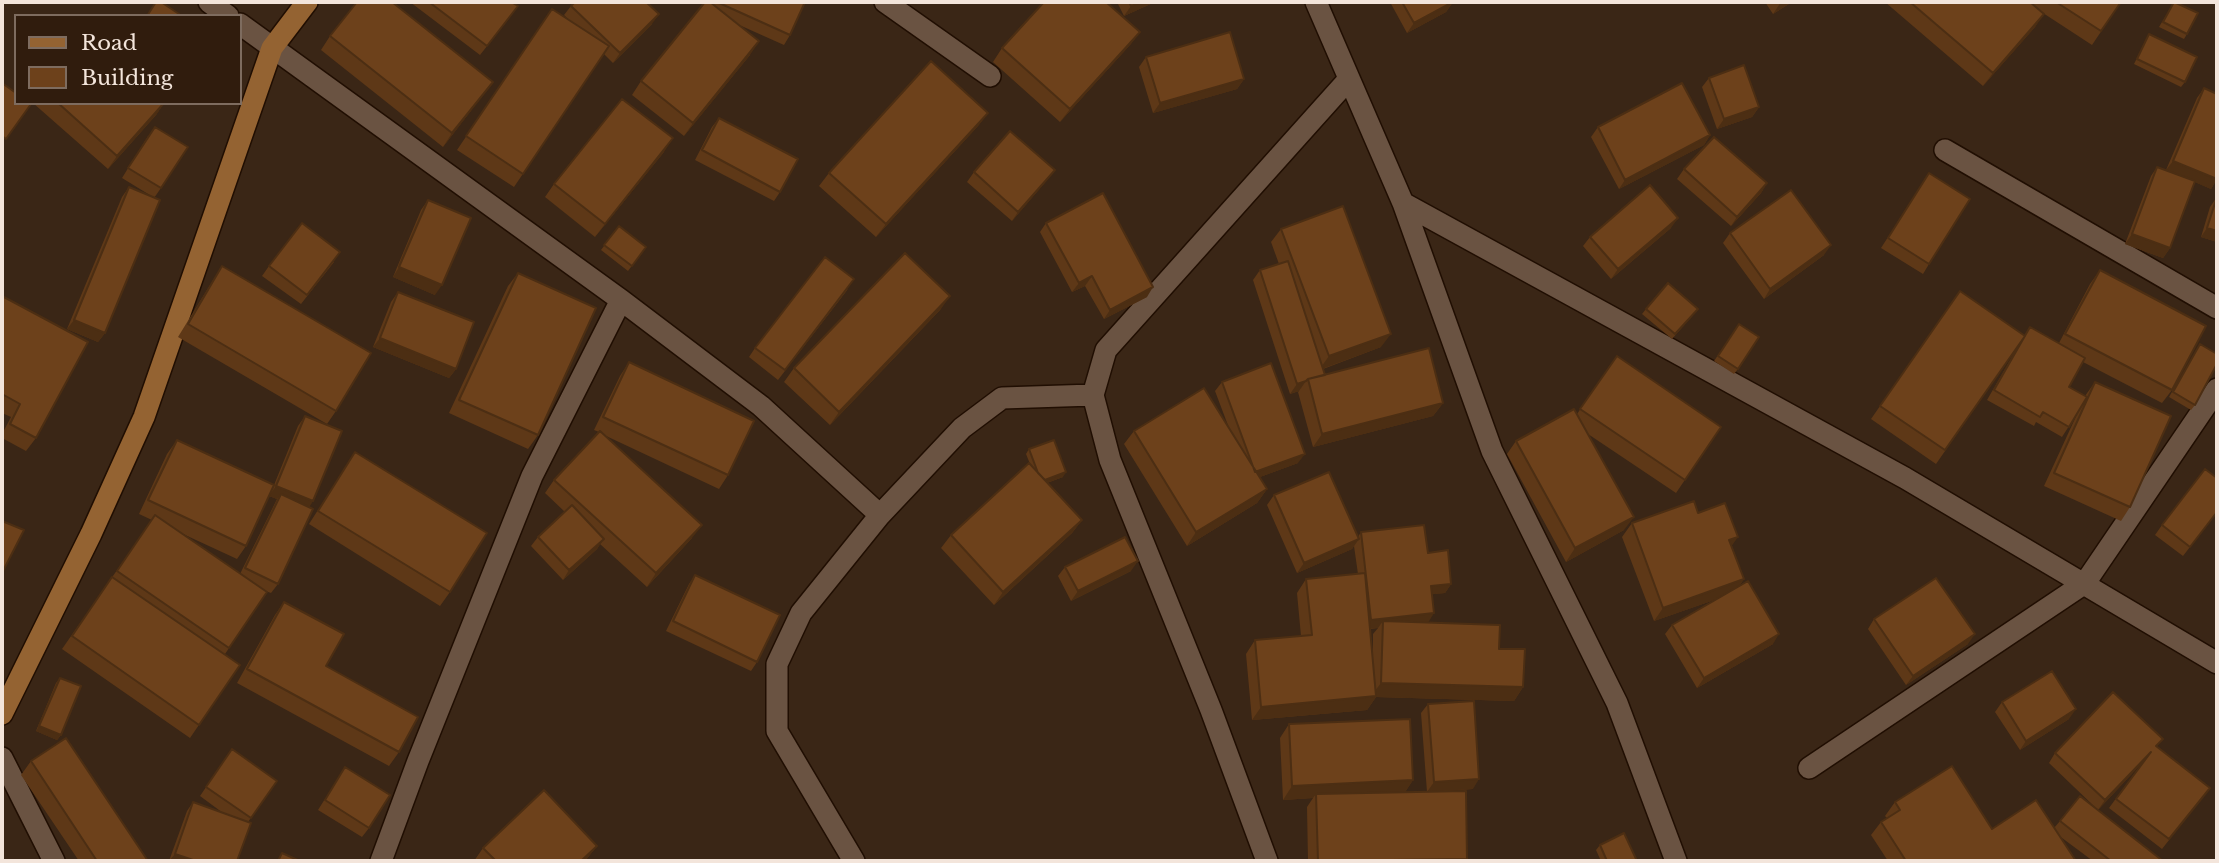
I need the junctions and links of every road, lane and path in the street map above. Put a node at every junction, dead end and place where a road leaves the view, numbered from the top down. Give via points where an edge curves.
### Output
1 (209, 2) edge
2 (307, 2) edge
3 (885, 2) edge
4 (1316, 2) edge
5 (225, 14) edge
6 (242, 26) edge
7 (272, 48) junction
8 (990, 76) dead end
9 (1348, 80) junction
10 (1945, 150) dead end
11 (1403, 203) junction
12 (621, 300) junction
13 (2217, 308) edge
14 (2217, 389) edge
15 (1093, 395) junction
16 (880, 515) junction
17 (2085, 583) junction
18 (2217, 663) edge
19 (2, 714) edge
20 (2, 758) edge
21 (1810, 768) dead end
22 (54, 861) edge
23 (381, 861) edge
24 (854, 861) edge
25 (1266, 861) edge
26 (1676, 861) edge

1 - 5 street
2 - 7 street
3 - 8 street
4 - 9 street
6 - 7 street
7 - 12 street
7 - 19 street via 144,417 92,534
9 - 11 street
9 - 15 street via 1106,350
10 - 13 street
11 - 17 street via 1905,478
11 - 26 street via 1492,451 1617,703
12 - 16 street via 761,406
12 - 23 street via 532,476
14 - 17 street
15 - 16 street via 1002,398 962,428
15 - 25 street via 1110,460
16 - 24 street via 801,613 777,664 777,731
17 - 18 street
17 - 21 street
20 - 22 street

